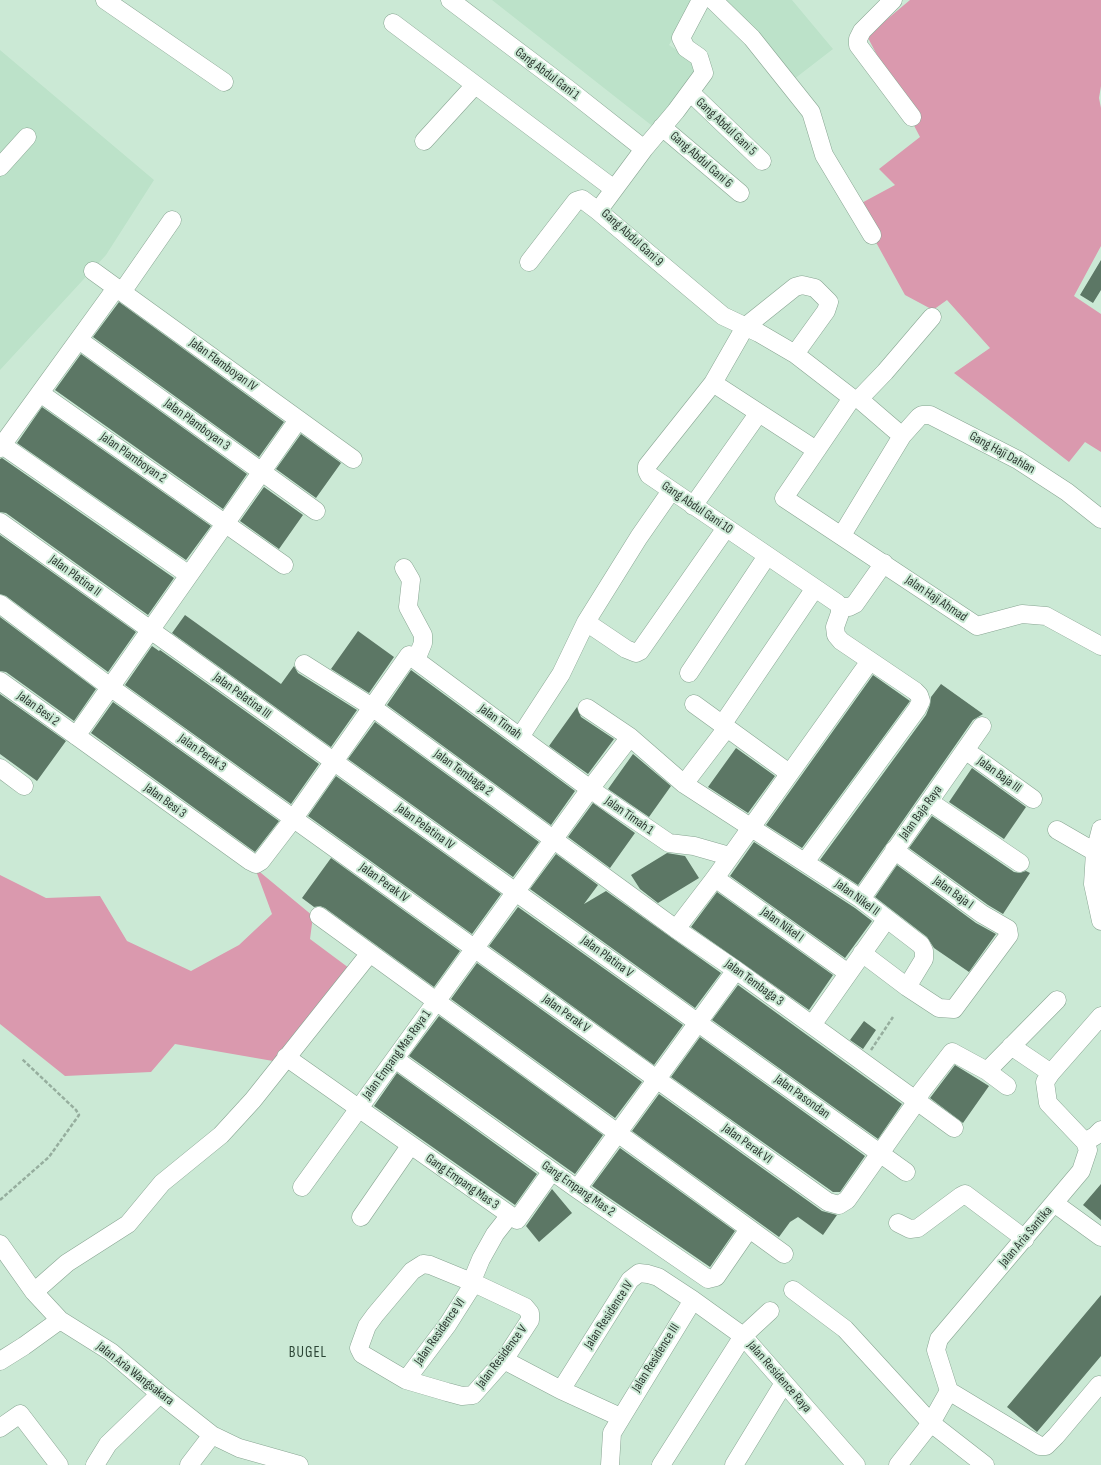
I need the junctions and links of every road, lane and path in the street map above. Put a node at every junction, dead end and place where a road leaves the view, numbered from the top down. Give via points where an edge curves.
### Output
1 (105, 0) edge
2 (450, 0) edge
3 (701, 0) edge
4 (713, 0) edge
5 (893, 0) edge
6 (393, 23) dead end
7 (224, 82) dead end
8 (475, 86) junction
9 (690, 92) junction
10 (912, 117) dead end
11 (662, 127) junction
12 (27, 137) dead end
13 (424, 141) dead end
14 (644, 149) junction
15 (762, 161) dead end
16 (0, 167) edge
17 (614, 189) junction
18 (740, 193) dead end
19 (598, 211) junction
20 (172, 220) dead end
21 (872, 235) dead end
22 (529, 262) dead end
23 (93, 271) dead end
24 (119, 290) junction
25 (932, 317) dead end
26 (745, 327) junction
27 (79, 340) junction
28 (795, 354) junction
29 (713, 383) junction
30 (40, 393) junction
31 (856, 398) junction
32 (758, 414) junction
33 (298, 420) junction
34 (902, 436) junction
35 (1, 447) edge
36 (816, 450) junction
37 (353, 459) dead end
38 (262, 472) junction
39 (671, 491) junction
40 (693, 506) junction
41 (316, 511) dead end
42 (1101, 519) edge
43 (0, 522) edge
44 (225, 524) junction
45 (726, 528) junction
46 (842, 535) junction
47 (767, 556) junction
48 (884, 563) junction
49 (284, 565) dead end
50 (404, 568) dead end
51 (189, 575) junction
52 (815, 588) junction
53 (0, 604) edge
54 (840, 608) junction
55 (586, 622) junction
56 (150, 630) junction
57 (1101, 646) edge
58 (412, 657) junction
59 (870, 661) junction
60 (304, 664) dead end
61 (689, 673) dead end
62 (0, 681) edge
63 (110, 687) junction
64 (694, 704) dead end
65 (372, 707) junction
66 (587, 708) dead end
67 (982, 726) dead end
68 (724, 727) junction
69 (76, 736) junction
70 (520, 736) junction
71 (630, 737) junction
72 (965, 750) junction
73 (334, 762) junction
74 (0, 768) edge
75 (789, 773) junction
76 (24, 786) dead end
77 (590, 789) junction
78 (691, 789) junction
79 (1033, 800) dead end
80 (930, 802) junction
81 (294, 818) junction
82 (751, 826) junction
83 (1101, 829) edge
84 (1057, 830) dead end
85 (554, 839) junction
86 (894, 850) junction
87 (1095, 852) junction
88 (729, 856) junction
89 (805, 862) junction
90 (1020, 863) dead end
91 (715, 878) junction
92 (515, 892) junction
93 (861, 899) junction
94 (319, 916) dead end
95 (886, 920) junction
96 (1101, 921) edge
97 (676, 929) junction
98 (475, 948) junction
99 (370, 953) junction
100 (862, 953) junction
101 (736, 970) junction
102 (848, 973) junction
103 (907, 987) junction
104 (1057, 1000) dead end
105 (436, 1001) junction
106 (1101, 1016) edge
107 (893, 1017) dead end
108 (698, 1023) junction
109 (812, 1025) junction
110 (1011, 1046) junction
111 (286, 1057) junction
112 (22, 1059) dead end
113 (395, 1059) junction
114 (863, 1062) junction
115 (986, 1071) junction
116 (1051, 1073) junction
117 (657, 1079) junction
118 (1007, 1086) dead end
119 (917, 1101) junction
120 (358, 1109) junction
121 (954, 1128) dead end
122 (1101, 1130) edge
123 (618, 1133) junction
124 (1091, 1145) edge
125 (410, 1146) junction
126 (880, 1153) junction
127 (552, 1171) junction
128 (906, 1172) dead end
129 (302, 1187) dead end
130 (577, 1189) junction
131 (0, 1200) edge
132 (1054, 1203) junction
133 (510, 1215) junction
134 (361, 1217) dead end
135 (898, 1222) dead end
136 (749, 1229) junction
137 (1101, 1237) edge
138 (1025, 1239) junction
139 (0, 1244) edge
140 (784, 1254) dead end
141 (474, 1283) junction
142 (793, 1290) dead end
143 (34, 1292) junction
144 (693, 1300) junction
145 (770, 1310) dead end
146 (60, 1320) junction
147 (743, 1336) junction
148 (0, 1360) edge
149 (504, 1360) junction
150 (406, 1380) junction
151 (784, 1383) junction
152 (1099, 1385) dead end
153 (561, 1390) junction
154 (949, 1391) junction
155 (160, 1394) junction
156 (620, 1417) junction
157 (931, 1423) junction
158 (0, 1428) edge
159 (212, 1435) junction
160 (59, 1465) edge
161 (95, 1465) edge
162 (188, 1465) edge
163 (299, 1465) edge
164 (610, 1465) edge
165 (661, 1465) edge
166 (734, 1465) edge
167 (856, 1465) edge
168 (898, 1465) edge
169 (985, 1465) edge

1 - 7 street
2 - 14 street, Gang Abdul Gani 1
3 - 9 street, Gang Abdul Gani 9 via 681,38 686,48 699,56 704,73
4 - 21 street via 752,38 811,112 824,155
5 - 10 street via 862,31 858,46
6 - 8 street
8 - 13 street
8 - 17 street
9 - 11 street, Gang Abdul Gani 9
9 - 15 street, Gang Abdul Gani 5
11 - 14 street, Gang Abdul Gani 9
11 - 18 street, Gang Abdul Gani 6
12 - 16 street
14 - 17 street, Gang Abdul Gani 9
17 - 19 street, Gang Abdul Gani 9
19 - 22 street via 582,199 576,201
19 - 26 street, Gang Abdul Gani 9 via 723,316
20 - 24 street
23 - 24 street, Jalan Flamboyan IV
24 - 27 street
24 - 33 street, Jalan Flamboyan IV
25 - 31 street via 885,372
26 - 28 street, Gang Abdul Gani 9
26 - 28 street via 795,287 802,285 814,288 829,302 828,306
26 - 29 street, Gang Abdul Gani 10
27 - 30 street
27 - 38 street, Jalan Plamboyan 3
28 - 31 street, Gang Abdul Gani 9
29 - 32 street
29 - 39 street, Gang Abdul Gani 10 via 647,466 648,475
30 - 35 street
30 - 44 street, Jalan Plamboyan 2
31 - 34 street, Gang Abdul Gani 9
31 - 36 street
32 - 36 street
32 - 40 street
33 - 37 street, Jalan Flamboyan IV
33 - 38 street
34 - 42 street, Gang Haji Dahlan via 919,417 930,415 1018,460 1067,492
34 - 46 street, Gang Haji Dahlan
35 - 51 street
36 - 46 street, Jalan Haji Ahmad via 784,498
38 - 41 street, Jalan Plamboyan 3
38 - 44 street
39 - 40 street, Gang Abdul Gani 10
39 - 55 street
40 - 45 street, Gang Abdul Gani 10
43 - 56 street, Jalan Platina II
44 - 49 street, Jalan Plamboyan 2
44 - 51 street
45 - 47 street, Gang Abdul Gani 10
45 - 55 street via 640,651 626,649
46 - 48 street, Jalan Haji Ahmad
47 - 52 street, Gang Abdul Gani 10
47 - 61 street
48 - 54 street via 855,604
48 - 57 street, Jalan Haji Ahmad via 977,626 1022,614 1046,616
50 - 58 street via 411,580 408,608 423,635 423,643
51 - 56 street
52 - 54 street, Gang Abdul Gani 10 via 837,603
52 - 68 street
53 - 63 street, Jalan Perak 3
54 - 59 street via 835,627 836,635 844,644
55 - 70 street via 561,674
56 - 63 street
56 - 73 street, Jalan Pelatina III
58 - 65 street
58 - 70 street, Jalan Timah
59 - 75 street
59 - 89 street via 920,695 920,704
60 - 65 street, Jalan Tembaga 2
62 - 69 street, Jalan Besi 2
63 - 69 street
63 - 81 street, Jalan Perak 3
64 - 68 street
65 - 73 street
65 - 85 street, Jalan Tembaga 2
66 - 71 street, Jalan Nikel II
67 - 72 street, Jalan Baja Raya
68 - 75 street
68 - 78 street
69 - 81 street, Jalan Besi 3 via 256,864
70 - 77 street, Jalan Timah
71 - 77 street, Jalan Empang Mas Raya 1
71 - 78 street, Jalan Nikel II
72 - 79 street, Jalan Baja III
72 - 80 street, Jalan Baja Raya
73 - 81 street
73 - 92 street, Jalan Pelatina IV
74 - 76 street
75 - 82 street
77 - 85 street, Jalan Empang Mas Raya 1
77 - 88 street, Jalan Timah 1 via 669,843 694,846
78 - 82 street, Jalan Nikel II
80 - 86 street, Jalan Baja Raya
80 - 90 street
81 - 98 street, Jalan Perak IV
82 - 88 street
82 - 89 street, Jalan Nikel II
83 - 87 street
84 - 87 street
85 - 92 street, Jalan Empang Mas Raya 1
85 - 97 street, Jalan Tembaga 3
86 - 93 street, Jalan Baja Raya
86 - 103 street, Jalan Baja I via 982,914 1008,929 1009,935 954,1009 939,1008
87 - 96 street via 1093,884
88 - 91 street
89 - 93 street, Jalan Nikel II
91 - 97 street
91 - 102 street, Jalan Nikel I
92 - 98 street, Jalan Empang Mas Raya 1
92 - 108 street, Jalan Platina V
93 - 95 street, Jalan Nikel II
94 - 99 street
95 - 100 street
95 - 103 street, Jalan Nikel II via 924,951 924,959
97 - 101 street, Jalan Tembaga 3
98 - 105 street, Jalan Empang Mas Raya 1
98 - 117 street, Jalan Perak V
99 - 105 street
99 - 111 street
100 - 102 street
100 - 103 street
101 - 108 street
101 - 109 street, Jalan Tembaga 3
102 - 109 street
104 - 110 street
105 - 113 street, Jalan Empang Mas Raya 1
105 - 123 street
106 - 116 street
107 - 114 path
108 - 117 street
108 - 126 street, Jalan Pasondan
109 - 114 street, Jalan Tembaga 3
110 - 115 street
110 - 116 street
111 - 120 street, Gang Empang Mas 3
111 - 143 street via 253,1100 221,1135 162,1183 128,1224 67,1263
112 - 131 path via 79,1115 49,1158
113 - 120 street, Jalan Empang Mas Raya 1
113 - 127 street, Gang Empang Mas 2
114 - 119 street, Jalan Tembaga 3
115 - 118 street
115 - 119 street via 952,1052
116 - 124 street via 1045,1082 1048,1103
117 - 123 street
117 - 126 street, Jalan Perak VI via 828,1202 839,1205 847,1200
119 - 121 street, Jalan Tembaga 3
119 - 126 street
120 - 125 street, Gang Empang Mas 3
120 - 129 street, Jalan Empang Mas Raya 1
122 - 124 street
123 - 130 street
123 - 136 street
124 - 132 street, Jalan Aria Santika via 1081,1171
125 - 133 street, Gang Empang Mas 3
125 - 134 street
126 - 128 street, Jalan Pasondan
127 - 130 street, Gang Empang Mas 2
127 - 133 street, Gang Empang Mas 3 via 517,1220
130 - 136 street, Gang Empang Mas 2 via 708,1279 716,1277
132 - 137 street
132 - 138 street, Jalan Aria Santika
133 - 141 street, Jalan Residence VI via 488,1246 474,1276
135 - 138 street via 910,1229 918,1228 965,1194
136 - 140 street
138 - 154 street, Jalan Aria Santika via 939,1339 936,1350
139 - 143 street, Jalan Aria Wangsakara
141 - 149 street, Jalan Residence V via 525,1307 530,1313 530,1320
141 - 150 street, Jalan Residence VI via 448,1324
141 - 150 street via 423,1264 416,1267 367,1326 360,1341 359,1348 362,1354
142 - 157 street via 844,1329
143 - 146 street, Jalan Aria Wangsakara
144 - 147 street, Jalan Residence Raya
144 - 153 street, Jalan Residence IV via 658,1277 640,1273 634,1276
144 - 156 street, Jalan Residence III
145 - 147 street
146 - 148 street
146 - 155 street, Jalan Aria Wangsakara via 111,1352
147 - 151 street, Jalan Residence Raya
147 - 165 street
149 - 150 street, Jalan Residence V via 477,1391 468,1396 432,1389
149 - 153 street
151 - 166 street
151 - 167 street, Jalan Residence Raya
152 - 154 street via 1046,1446 1040,1446
153 - 156 street
154 - 157 street
155 - 159 street, Jalan Aria Wangsakara
155 - 161 street via 108,1444
156 - 164 street, Jalan Residence III via 612,1433
157 - 168 street
157 - 169 street
158 - 160 street via 20,1414
159 - 162 street
159 - 163 street, Jalan Aria Wangsakara via 239,1448

